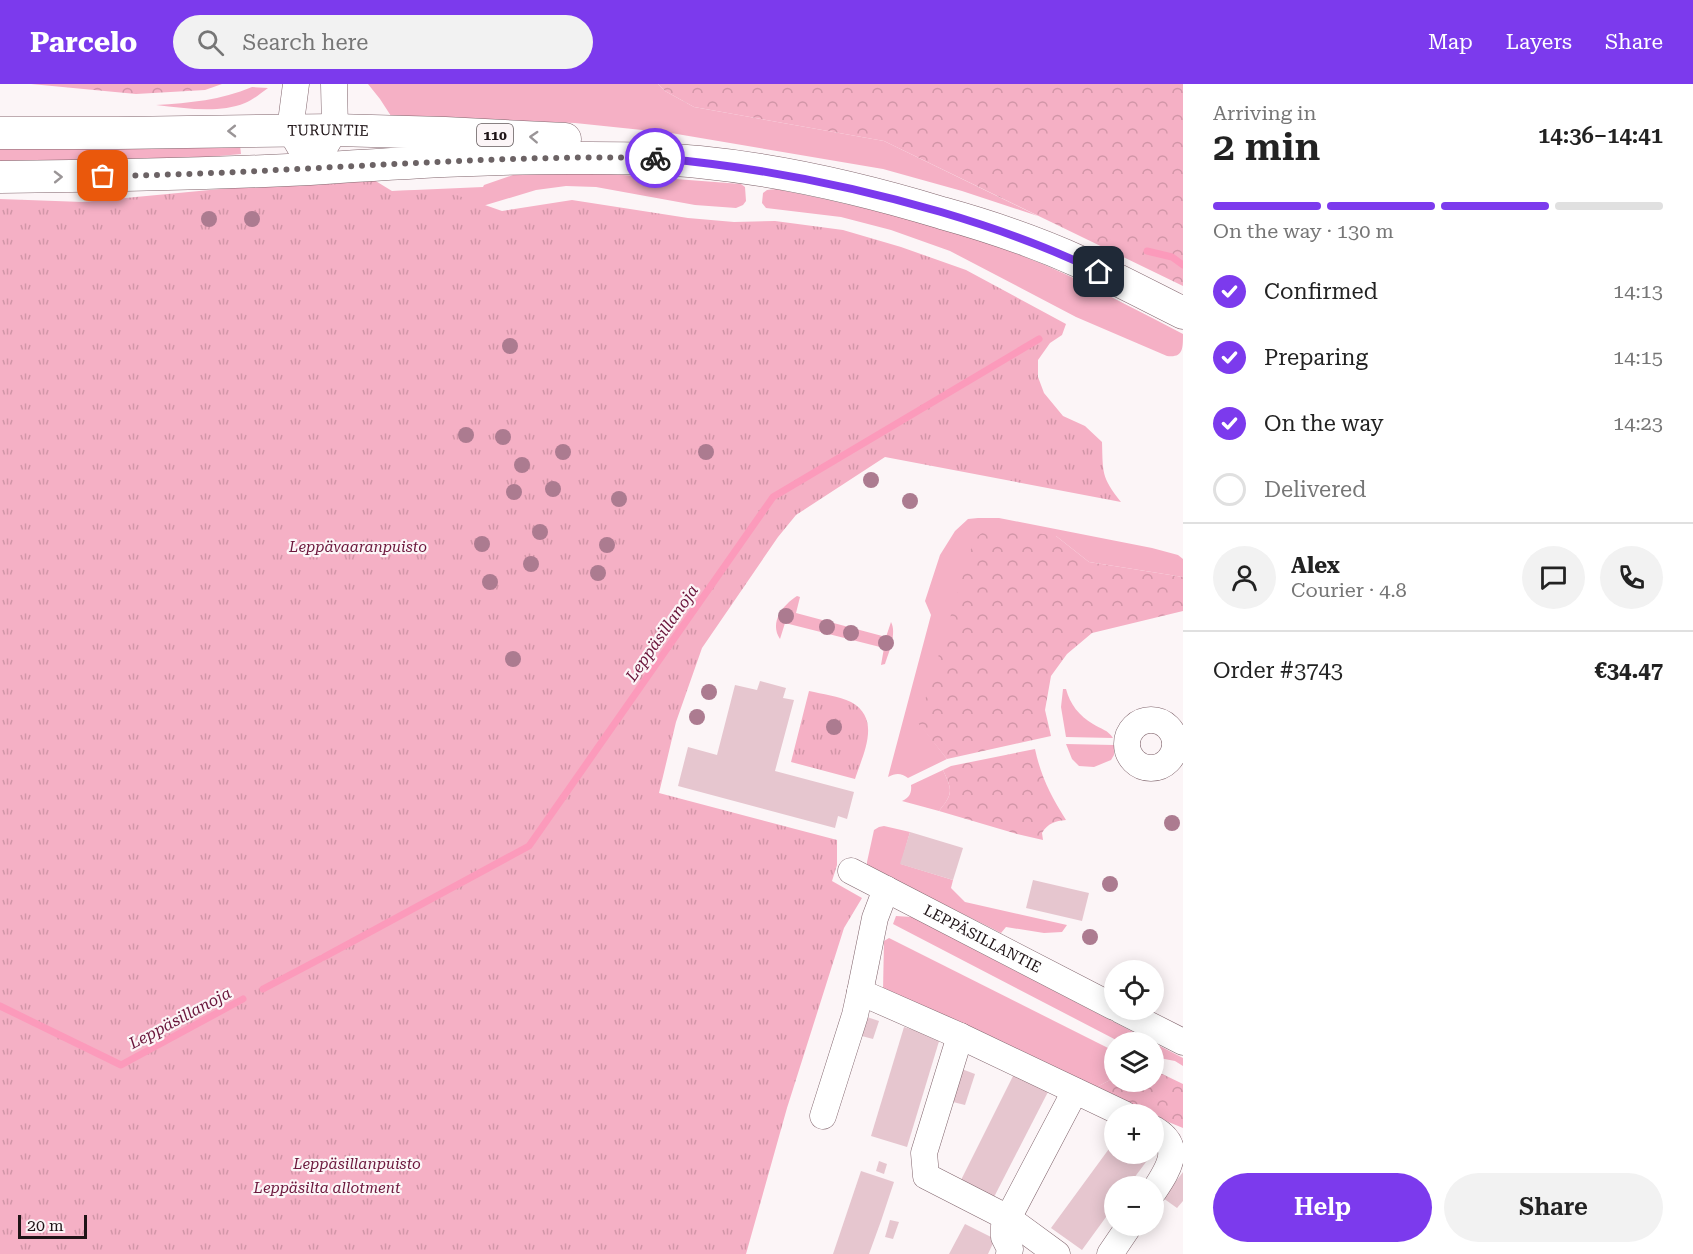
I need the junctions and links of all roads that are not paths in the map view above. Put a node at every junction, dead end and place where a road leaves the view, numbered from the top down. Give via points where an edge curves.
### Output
1 (296, 84) edge
2 (334, 84) edge
3 (290, 130) junction
4 (335, 130) junction
5 (0, 133) edge
6 (654, 158) junction
7 (312, 168) junction
8 (0, 177) edge
9 (1183, 314) edge
10 (852, 871) dead end
11 (886, 889) junction
12 (860, 992) junction
13 (1104, 1002) edge
14 (1140, 1020) edge
15 (960, 1036) junction
16 (1183, 1042) edge
17 (1075, 1091) junction
18 (1104, 1105) edge
19 (823, 1116) dead end
20 (1164, 1134) edge
21 (1164, 1176) edge
22 (1008, 1218) junction
23 (1123, 1236) edge
24 (1009, 1254) edge
25 (1057, 1254) edge
26 (1110, 1254) edge

1 - 3 street
2 - 4 street
3 - 4 main road, TURUNTIE / 110
3 -> 5 main road, TURUNTIE / 110
3 - 7 street
6 -> 4 main road, TURUNTIE / 110 via 559,138
4 - 7 street
6 - 7 main road, TURUNTIE / 110 via 466,159
6 - 9 main road, TURUNTIE / 110 via 754,169 911,203 988,226 1078,261
8 -> 7 main road, TURUNTIE / 110
10 - 11 street, LEPPÄSILLANTIE
11 - 12 street via 874,918
11 - 13 street, LEPPÄSILLANTIE
12 - 15 street
12 - 19 street
14 - 16 street
15 - 17 street
15 - 22 street via 924,1153 926,1176
17 - 18 street
17 - 22 street
20 - 21 street via 1173,1146 1173,1162
22 - 24 street via 1004,1237
22 - 25 street
23 - 26 street

